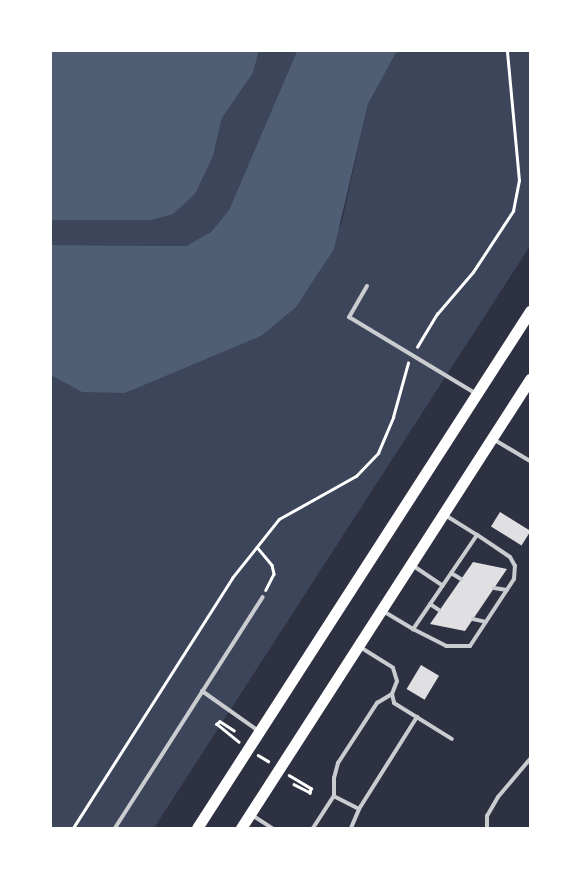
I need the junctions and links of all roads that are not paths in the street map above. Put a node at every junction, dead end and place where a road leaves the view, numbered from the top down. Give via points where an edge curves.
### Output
1 (367, 286) dead end
2 (530, 311) edge
3 (530, 379) edge
4 (476, 394) junction
5 (492, 438) junction
6 (530, 461) edge
7 (443, 513) junction
8 (476, 536) junction
9 (411, 564) junction
10 (451, 574) junction
11 (461, 579) dead end
12 (443, 586) junction
13 (494, 588) dead end
14 (507, 590) junction
15 (263, 597) road end
16 (430, 604) junction
17 (381, 609) junction
18 (439, 610) dead end
19 (473, 619) dead end
20 (486, 622) junction
21 (413, 629) junction
22 (358, 646) junction
23 (202, 691) junction
24 (392, 694) junction
25 (417, 717) junction
26 (259, 731) junction
27 (452, 739) dead end
28 (530, 760) edge
29 (334, 796) junction
30 (359, 809) junction
31 (250, 813) junction
32 (115, 828) edge
33 (197, 828) edge
34 (241, 828) edge
35 (272, 828) edge
36 (313, 828) edge
37 (352, 828) edge
38 (486, 828) edge

1 - 4 lane via 349,317
2 - 4 highway
3 - 5 highway
4 - 26 highway
5 - 6 lane
5 - 7 highway
7 - 8 lane
7 - 9 highway
8 - 10 lane
8 - 14 lane via 510,557 515,566 514,580
9 - 12 lane
9 - 17 highway
10 - 11 lane
10 - 12 lane
12 - 16 lane
13 - 14 lane
14 - 20 lane
15 - 23 lane
16 - 18 lane
16 - 21 lane
17 - 21 lane
17 - 22 highway
19 - 20 lane
20 - 21 lane via 470,646 459,648 446,646
22 - 24 lane via 393,668 397,681
22 - 31 highway
23 - 26 lane
23 - 32 lane
24 - 25 lane via 394,703
24 - 29 lane via 377,703 338,764
25 - 27 lane
25 - 30 lane
26 - 33 highway
28 - 38 lane via 498,798 487,816
29 - 30 lane
29 - 36 lane
30 - 37 lane
31 - 34 highway
31 - 35 lane

